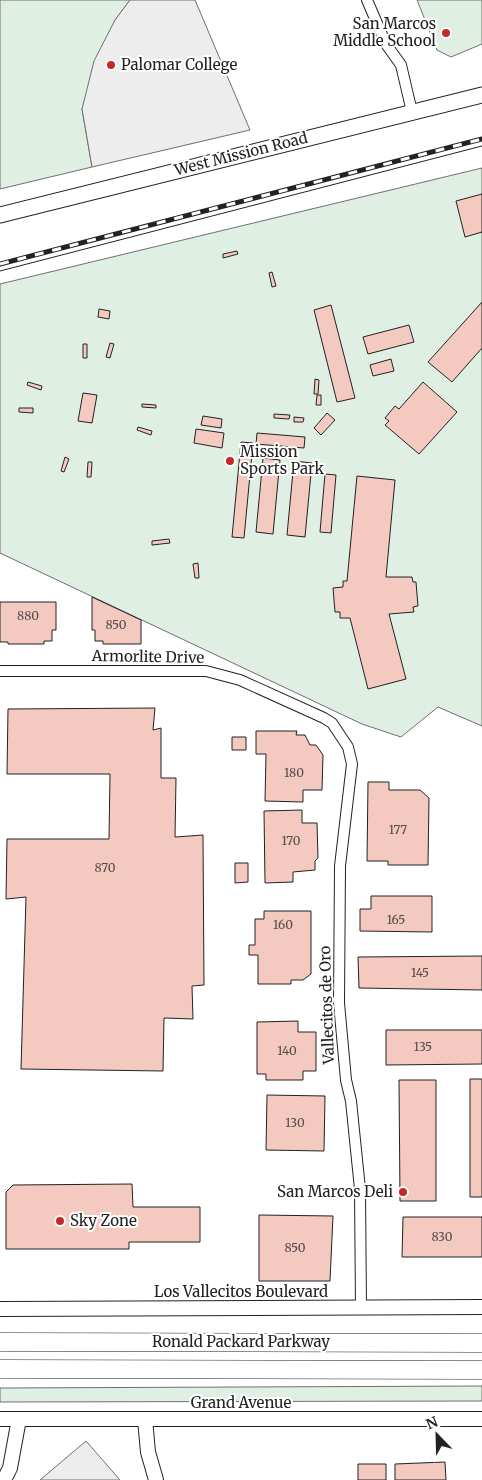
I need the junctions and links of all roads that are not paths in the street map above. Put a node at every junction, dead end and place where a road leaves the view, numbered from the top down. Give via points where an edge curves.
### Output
1 (367, 0) edge
2 (482, 95) edge
3 (412, 112) junction
4 (0, 215) edge
5 (0, 671) edge
6 (316, 715) joint
7 (0, 1308) edge
8 (361, 1308) junction
9 (482, 1308) edge
10 (0, 1342) edge
11 (482, 1342) edge
12 (0, 1369) edge
13 (482, 1370) edge
14 (0, 1419) edge
15 (19, 1419) junction
16 (145, 1419) junction
17 (482, 1420) edge
18 (4, 1480) edge
19 (156, 1480) edge

1 - 3 street via 386,44 400,65
2 - 3 main road, West Mission Road
3 - 4 main road, West Mission Road
5 - 6 street, Armorlite Drive via 206,672 240,680
6 - 8 street, Vallecitos de Oro via 332,723 348,747 352,764 340,866 339,1003 360,1189
7 - 8 street, Los Vallecitos Boulevard
8 - 9 street, Los Vallecitos Boulevard
10 - 11 highway, Ronald Packard Parkway
12 - 13 highway, Ronald Packard Parkway
14 - 15 street, Grand Avenue
15 - 16 street, Grand Avenue
15 - 18 street via 10,1468
16 - 17 street, Grand Avenue
16 - 19 street via 148,1452

